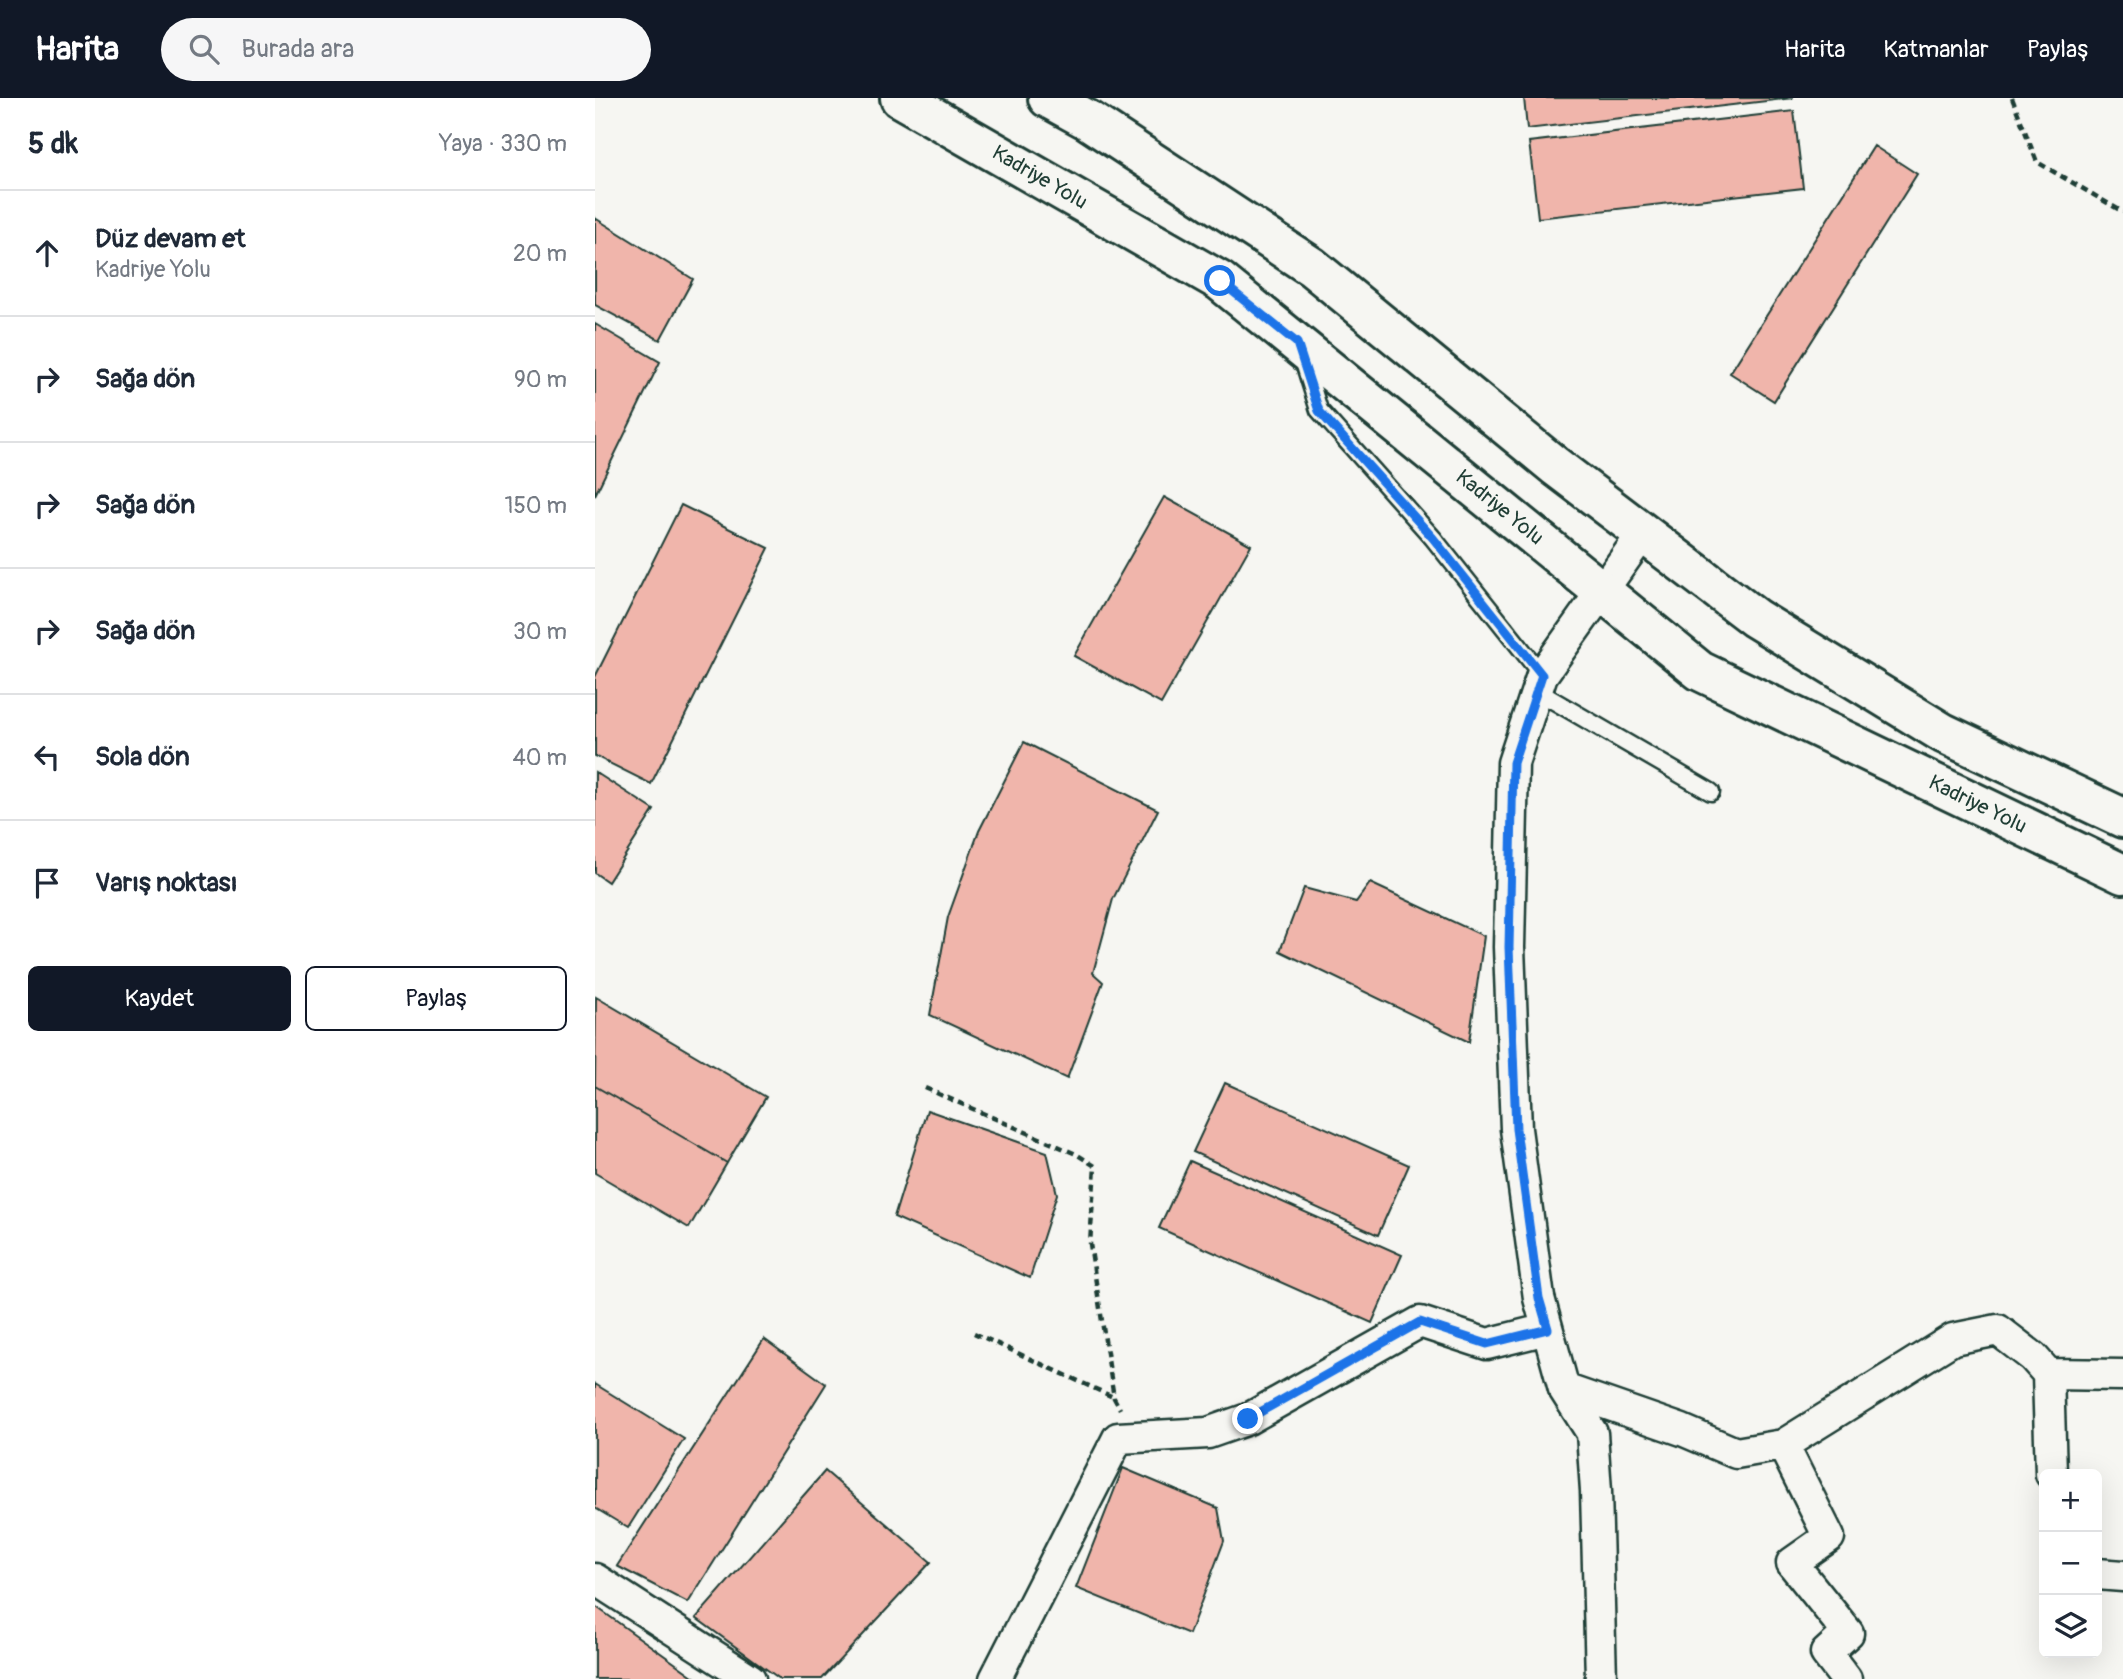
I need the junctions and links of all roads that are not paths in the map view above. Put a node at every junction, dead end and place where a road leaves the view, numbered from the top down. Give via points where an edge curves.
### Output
1 (900, 98) edge
2 (1048, 98) edge
3 (1297, 343) junction
4 (1644, 532) junction
5 (1601, 588) junction
6 (1540, 683) junction
7 (1711, 792) dead end
8 (2123, 818) edge
9 (2123, 874) edge
10 (1548, 1329) junction
11 (2047, 1374) junction
12 (2123, 1375) edge
13 (1564, 1389) junction
14 (1783, 1445) junction
15 (2051, 1469) edge
16 (2102, 1574) edge
17 (2123, 1576) edge
18 (595, 1578) edge
19 (750, 1679) edge
20 (995, 1679) edge
21 (1601, 1679) edge
22 (1846, 1679) edge

1 - 3 main road, Kadriye Yolu via 1220,281
2 - 4 main road via 1312,267 1555,466
3 - 5 main road, Kadriye Yolu
3 - 6 lane via 1319,411 1433,538
4 - 5 street
4 - 8 main road via 1755,618 1944,733
5 - 6 street
5 - 9 main road, Kadriye Yolu via 1700,671
6 - 7 lane
6 - 10 street via 1513,763 1509,947 1516,1129 1539,1298
10 - 13 street
10 - 20 street via 1487,1344 1420,1322 1248,1419 1209,1433 1118,1438
11 - 12 street
11 - 14 street via 1998,1330 1953,1339
11 - 15 street
13 - 14 street via 1736,1453
13 - 21 street via 1592,1433
14 - 22 street via 1829,1537 1792,1563 1848,1633 1826,1653
16 - 17 street
18 - 19 street

